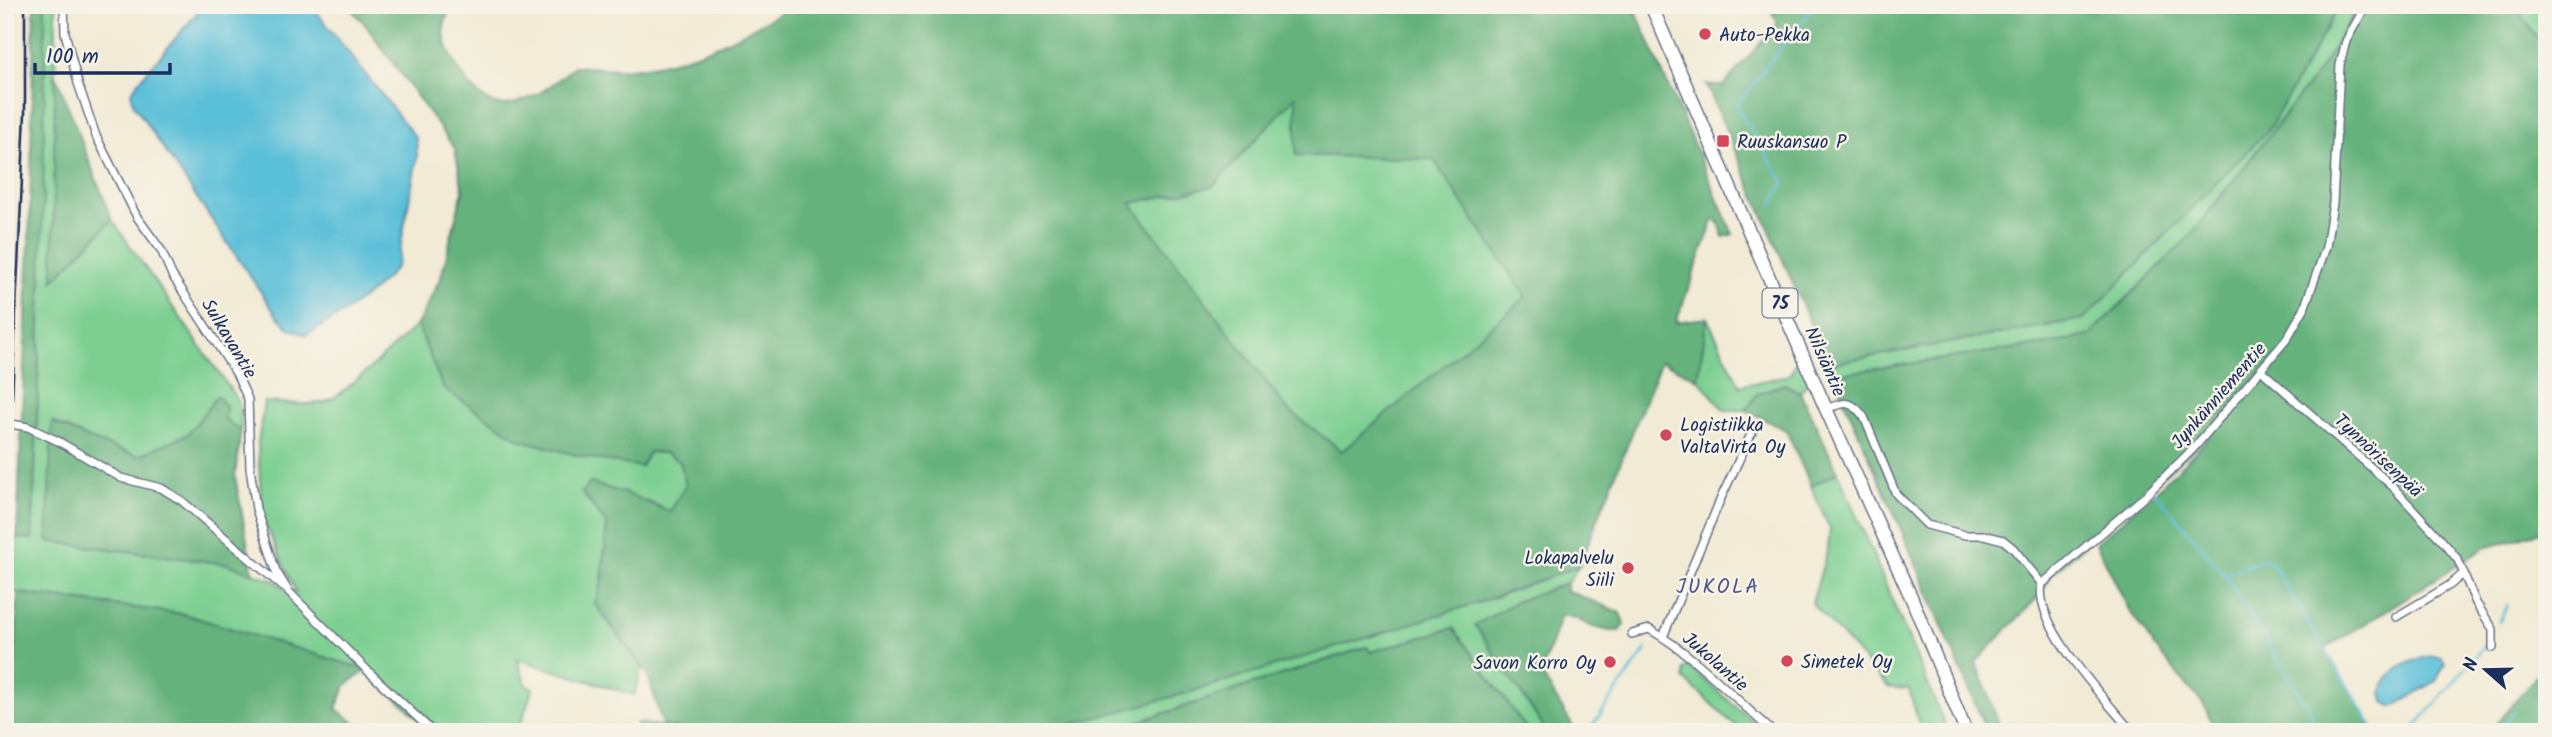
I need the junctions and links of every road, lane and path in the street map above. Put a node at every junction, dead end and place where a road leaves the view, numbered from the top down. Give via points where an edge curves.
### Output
1 (64, 5) edge
2 (1651, 5) edge
3 (2366, 5) edge
4 (2262, 370) junction
5 (1826, 410) junction
6 (5, 426) edge
7 (1754, 428) dead end
8 (2464, 573) junction
9 (2042, 584) junction
10 (289, 592) junction
11 (2396, 617) dead end
12 (1633, 635) dead end
13 (1663, 636) junction
14 (2493, 648) dead end
15 (433, 732) edge
16 (1773, 732) edge
17 (1966, 732) edge
18 (2132, 732) edge

1 - 10 street, Sulkavantie via 65,33 96,136 137,217 248,398 256,509 276,571
2 - 5 main road, Nilsiäntie / 75
3 - 4 street, Jynkänniementie via 2346,41 2340,65 2333,203 2322,260 2304,309
4 - 8 street, Tynnörisenpää via 2412,505
4 - 9 street, Jynkänniementie via 2144,497
5 - 9 street via 1843,403 1856,406 1896,494 1927,525 2003,540
5 - 17 main road, Nilsiäntie / 75 via 1912,598
6 - 10 street via 28,427 121,478 161,488
7 - 13 street
8 - 11 street
8 - 14 street, Tynnörisenpää via 2493,629
9 - 18 street via 2042,605 2064,649
10 - 15 street, Sulkavantie
12 - 13 street, Jukolantie via 1649,629
13 - 16 street, Jukolantie

